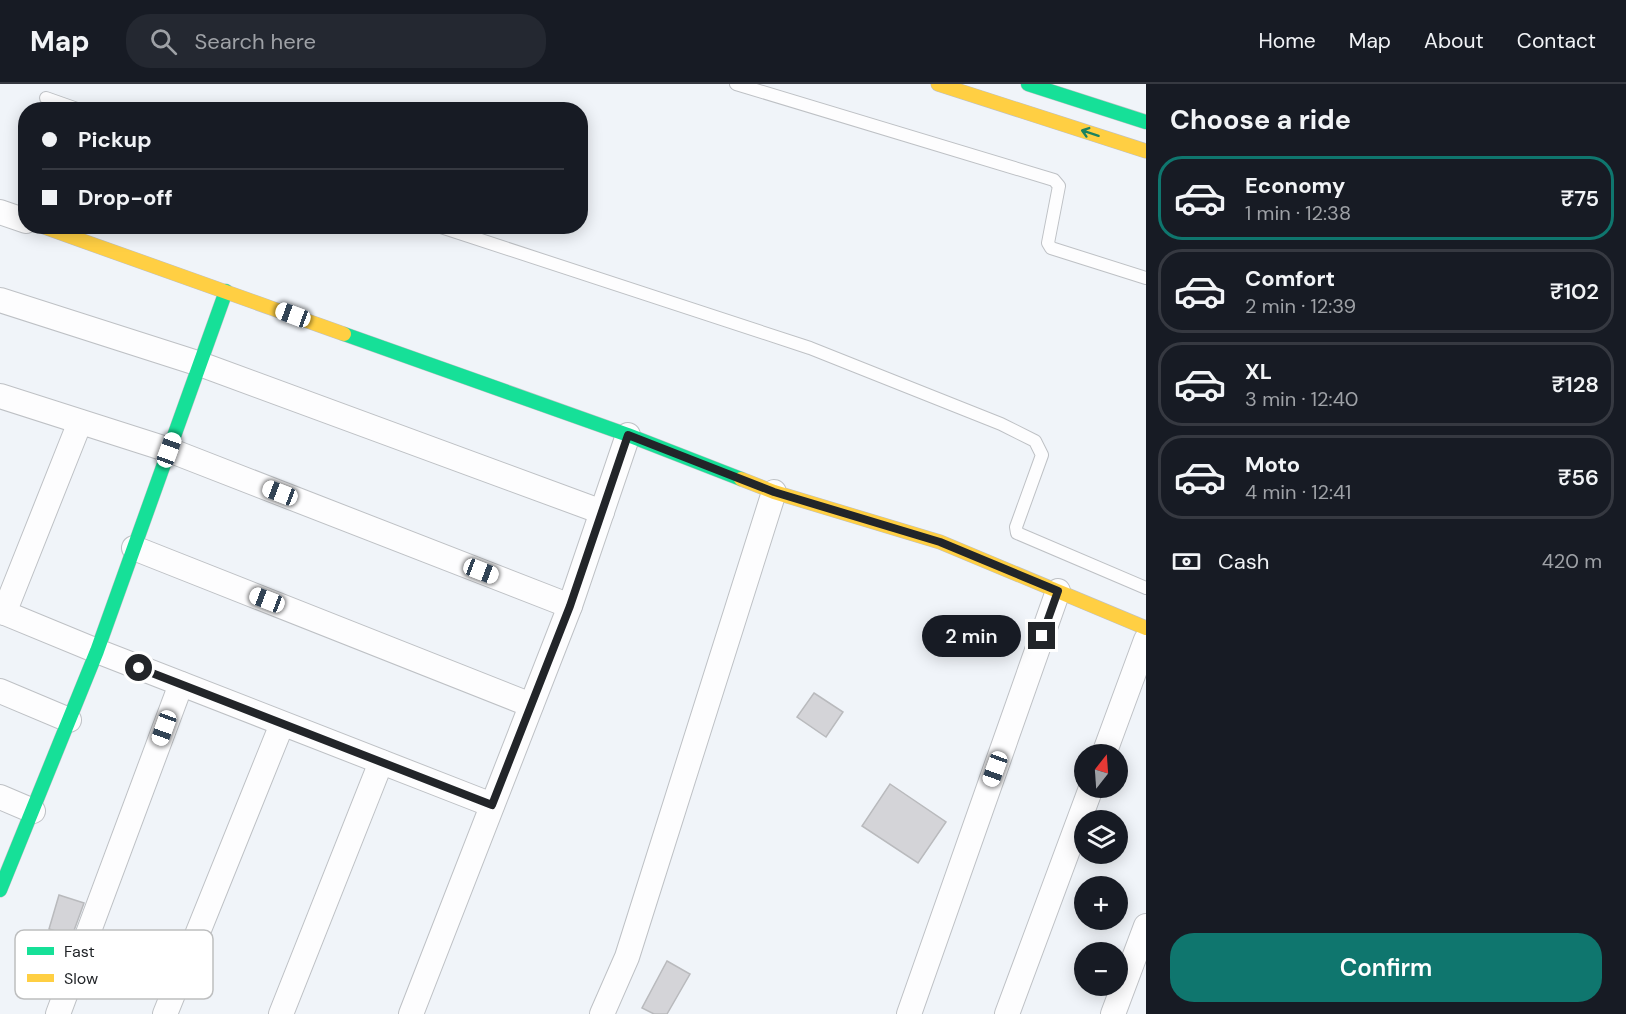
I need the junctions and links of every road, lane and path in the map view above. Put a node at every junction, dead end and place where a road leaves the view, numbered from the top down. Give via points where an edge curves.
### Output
1 (736, 84) edge
2 (938, 84) edge
3 (1028, 84) edge
4 (46, 98) dead end
5 (57, 102) edge
6 (1146, 122) edge
7 (1146, 151) edge
8 (0, 212) edge
9 (18, 218) edge
10 (64, 234) edge
11 (462, 234) edge
12 (1146, 278) edge
13 (226, 291) junction
14 (0, 300) edge
15 (200, 364) junction
16 (0, 396) edge
17 (80, 422) junction
18 (628, 435) junction
19 (169, 450) junction
20 (774, 492) junction
21 (602, 512) junction
22 (134, 548) junction
23 (1146, 588) edge
24 (1058, 591) junction
25 (570, 606) junction
26 (2, 612) edge
27 (1146, 628) edge
28 (1146, 640) edge
29 (97, 651) junction
30 (181, 684) junction
31 (0, 691) edge
32 (531, 705) junction
33 (69, 720) junction
34 (282, 724) junction
35 (1108, 744) edge
36 (381, 762) junction
37 (0, 797) edge
38 (1087, 798) edge
39 (492, 805) junction
40 (33, 811) junction
41 (0, 890) edge
42 (1146, 926) edge
43 (89, 930) edge
44 (199, 930) edge
45 (64, 999) edge
46 (171, 999) edge
47 (58, 1014) edge
48 (165, 1014) edge
49 (281, 1014) edge
50 (411, 1014) edge
51 (602, 1014) edge
52 (909, 1014) edge
53 (1007, 1014) edge
54 (1113, 1014) edge

1 - 12 lane via 1054,180 1059,186 1048,243 1051,248
7 -> 2 street
3 - 6 street
4 - 5 lane
8 - 9 street
10 - 13 street
11 - 23 lane via 810,348 1035,441 1042,454 1017,533
13 - 15 street
13 - 18 street
14 - 15 street
15 - 19 street
15 - 21 street
16 - 17 street
17 - 19 street
17 - 26 street
18 - 20 street
18 - 21 street
19 - 22 street
19 - 25 street
20 - 24 street via 940,542
20 - 51 street via 627,957
21 - 25 street
22 - 29 street
22 - 32 street
24 - 27 street
24 - 52 street
25 - 32 street
26 - 29 street
28 - 35 street
29 - 30 street
29 - 33 street
30 - 34 street
30 - 43 street
31 - 33 street
32 - 39 street
33 - 40 street
34 - 36 street
34 - 44 street
36 - 39 street
36 - 49 street
37 - 40 street
38 - 53 street
39 - 50 street
40 - 41 street
42 - 54 street
45 - 47 street
46 - 48 street

